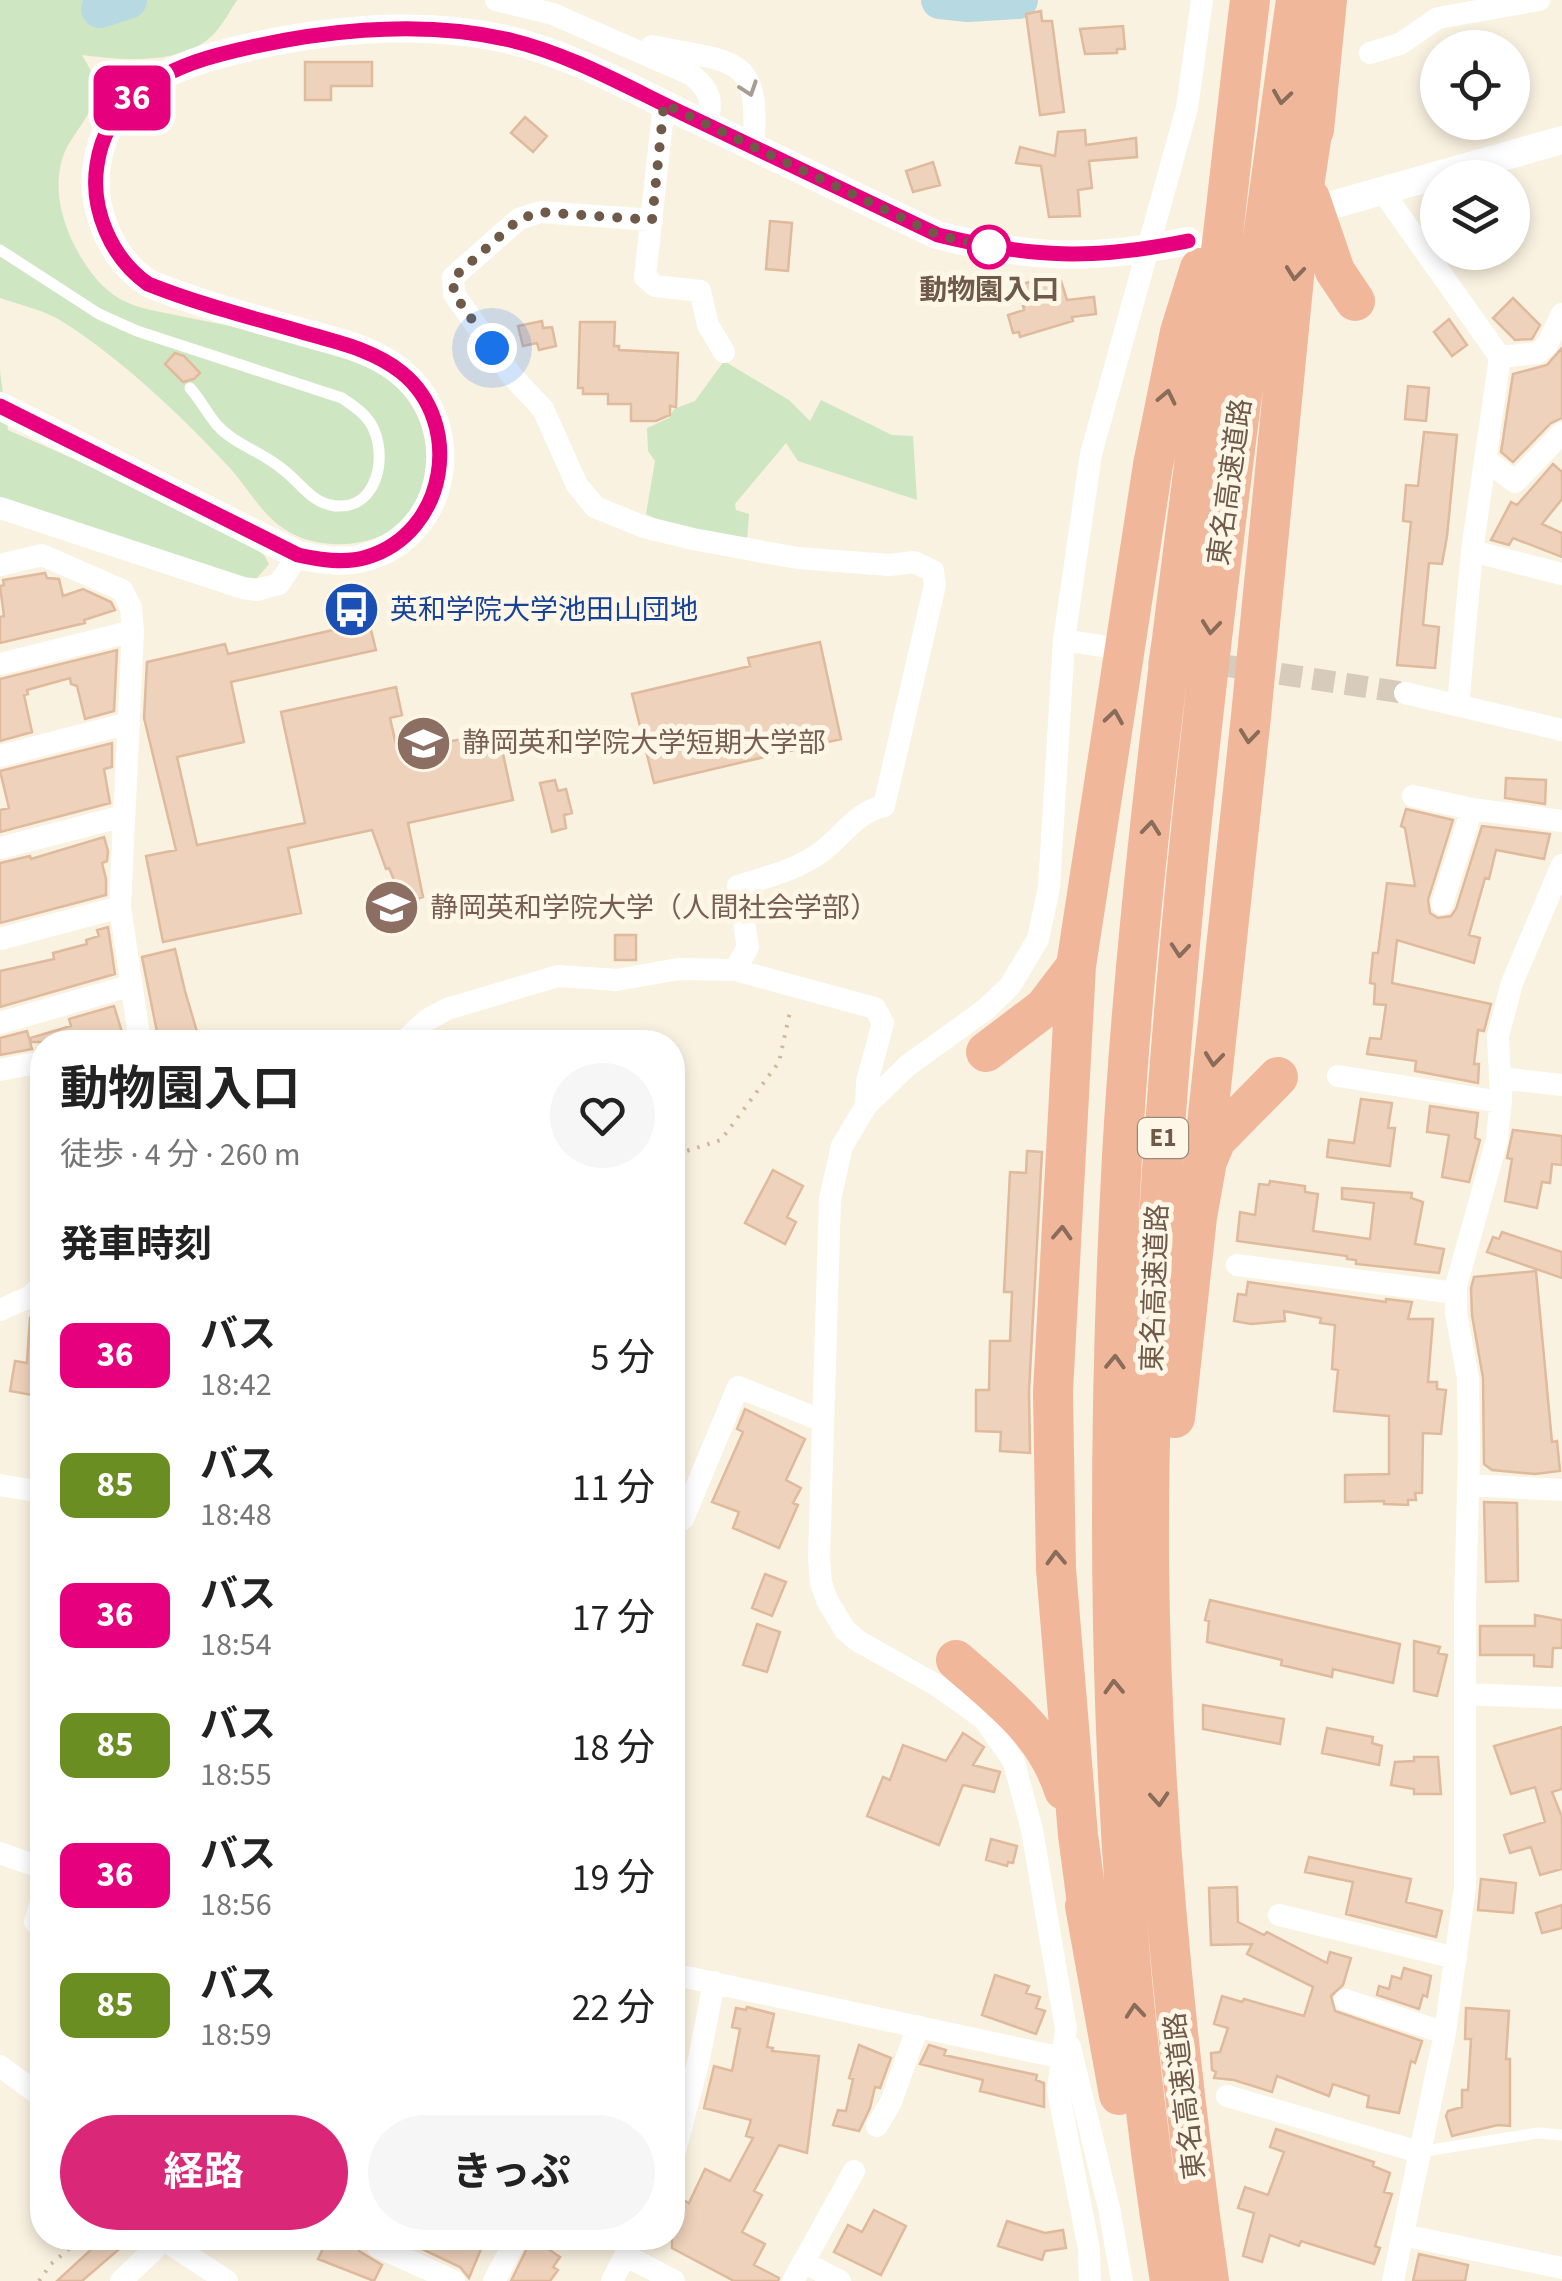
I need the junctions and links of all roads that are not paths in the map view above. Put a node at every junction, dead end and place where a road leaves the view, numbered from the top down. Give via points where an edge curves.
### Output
1 (496, 0) edge
2 (1202, 0) edge
3 (1250, 0) edge
4 (1296, 0) edge
5 (1327, 0) edge
6 (1540, 0) edge
7 (1446, 9) edge
8 (600, 34) junction
9 (1370, 53) dead end
10 (664, 104) junction
11 (1316, 107) junction
12 (707, 125) junction
13 (1562, 140) edge
14 (753, 147) junction
15 (1230, 168) junction
16 (1383, 192) junction
17 (1332, 206) dead end
18 (652, 220) junction
19 (1188, 241) dead end
20 (1147, 249) junction
21 (0, 250) edge
22 (1354, 302) dead end
23 (1562, 314) edge
24 (724, 352) dead end
25 (1500, 357) junction
26 (190, 388) dead end
27 (0, 406) edge
28 (1562, 433) edge
29 (1486, 459) junction
30 (0, 508) edge
31 (1472, 551) junction
32 (298, 555) junction
33 (0, 566) edge
34 (1562, 574) edge
35 (133, 631) junction
36 (1064, 640) junction
37 (1107, 647) tunnel mouth
38 (0, 664) edge
39 (1405, 693) tunnel mouth
40 (1458, 705) junction
41 (128, 724) junction
42 (1562, 730) edge
43 (0, 756) edge
44 (1412, 796) dead end
45 (1472, 809) junction
46 (124, 816) junction
47 (1562, 821) edge
48 (0, 848) edge
49 (1562, 865) edge
50 (1442, 904) dead end
51 (120, 907) junction
52 (0, 939) edge
53 (1076, 966) junction
54 (735, 970) junction
55 (129, 986) junction
56 (0, 1023) edge
57 (138, 1030) edge
58 (416, 1030) edge
59 (986, 1052) dead end
60 (30, 1064) edge
61 (0, 1070) edge
62 (1278, 1076) dead end
63 (1338, 1076) dead end
64 (1562, 1085) edge
65 (1500, 1090) junction
66 (866, 1106) junction
67 (1197, 1218) junction
68 (1237, 1265) dead end
69 (1456, 1293) junction
70 (30, 1295) edge
71 (0, 1310) edge
72 (824, 1421) junction
73 (0, 1485) edge
74 (1468, 1485) junction
75 (30, 1490) edge
76 (1562, 1490) edge
77 (685, 1514) edge
78 (956, 1660) dead end
79 (1466, 1694) junction
80 (1562, 1698) edge
81 (1156, 1741) junction
82 (0, 1853) edge
83 (30, 1864) edge
84 (1280, 1915) dead end
85 (1090, 1934) junction
86 (1456, 1958) junction
87 (685, 1976) edge
88 (714, 1982) junction
89 (1345, 2000) dead end
90 (918, 2026) junction
91 (1066, 2029) junction
92 (1445, 2033) junction
93 (1062, 2058) junction
94 (0, 2066) edge
95 (30, 2089) edge
96 (1227, 2096) dead end
97 (685, 2113) edge
98 (878, 2126) dead end
99 (1562, 2135) edge
100 (1419, 2152) junction
101 (854, 2171) dead end
102 (1403, 2235) junction
103 (151, 2250) edge
104 (179, 2250) edge
105 (385, 2250) edge
106 (511, 2250) edge
107 (628, 2250) edge
108 (635, 2250) edge
109 (1562, 2268) edge
110 (798, 2272) edge
111 (120, 2281) edge
112 (227, 2281) edge
113 (454, 2281) edge
114 (494, 2281) edge
115 (612, 2281) edge
116 (674, 2281) edge
117 (840, 2281) edge
118 (1090, 2281) edge
119 (1122, 2281) edge
120 (1152, 2281) edge
121 (1170, 2281) edge
122 (1209, 2281) edge
123 (1393, 2281) edge

1 - 8 street
2 - 20 street via 1187,108
3 - 15 highway, 東名高速道路 / E1
4 -> 81 highway, 東名高速道路 / E1 via 1212,619 1161,1153 1150,1496
5 - 11 highway
6 - 7 street
7 - 9 street via 1400,44
8 - 12 street via 708,88
8 -> 14 street via 736,64 753,92
10 - 12 street
10 - 18 street
10 - 32 street via 540,48 406,30 242,48 182,64 119,111 102,142 95,178 101,218 131,272 175,294 365,351 406,376 433,413 439,478 410,531 365,558
11 - 22 highway via 1310,202
11 -> 67 highway
12 - 14 street
13 - 16 street
14 - 20 street via 938,235 1044,255
53 -> 15 highway via 1153,465 1180,332
121 -> 15 highway, 東名高速道路 / E1 via 1140,2078 1124,1881 1110,1556 1114,1360 1122,1153 1142,922
16 - 17 street
16 - 25 street
18 - 24 street via 645,277 655,286 700,291 708,325
18 - 54 street via 540,212 518,220 453,278 454,294 542,409 577,485 595,507 693,539 797,558 914,562 934,571 884,806 867,810 820,854 738,886 748,947
19 - 20 street
20 - 36 street via 1092,454
21 - 26 lane via 124,325 342,398 374,428 374,485 349,506 311,496 218,426
23 - 25 street via 1538,352
25 - 29 street
27 - 32 street
28 - 29 street via 1515,482
29 - 31 street
30 - 32 street via 243,588 279,584
31 - 34 street
31 - 40 street
33 - 35 street via 42,555 122,590
35 - 38 street
35 - 41 street
36 - 37 street
36 - 66 street via 1049,888 1038,938 1010,986 986,1010 907,1066
39 - 40 street
40 - 42 street
41 - 43 street
41 - 46 street
44 - 45 street
45 - 47 street
45 - 50 street
46 - 48 street
46 - 51 street
49 - 65 street via 1512,983 1498,1036
51 - 52 street
51 - 55 street
53 - 59 highway via 1044,1008
85 -> 53 highway via 1055,1549 1053,1392
54 - 58 street via 678,968 616,980 558,976 447,1009
54 - 66 street via 863,1003 880,1015
55 - 56 street
55 - 57 street
60 - 61 street
62 - 67 highway via 1216,1140
63 - 65 street
64 - 65 street
65 - 69 street via 1497,1140
66 - 72 street via 842,1146 830,1199
67 - 81 highway via 1167,1512
68 - 69 street
69 - 74 street via 1468,1378
70 - 71 street
72 - 77 street via 738,1387
72 - 91 street via 819,1558 826,1600 858,1641 984,1719 1014,1762
73 - 75 street
74 - 76 street
74 - 79 street
78 - 85 highway via 1011,1706 1050,1754 1068,1800
79 - 80 street
79 - 86 street via 1466,1858
81 -> 122 highway, 東名高速道路 / E1 via 1176,2025
82 - 83 street
84 - 86 street
85 - 120 highway
86 - 92 street
87 - 88 street
88 - 90 street
88 - 97 street
89 - 92 street
90 - 93 street
90 - 98 street
91 - 93 street
91 - 119 street
92 - 100 street
93 - 118 street via 1059,2106
94 - 95 street
96 - 100 street
99 - 100 lane
100 - 102 street
101 - 110 street
102 - 109 street
102 - 123 street
103 - 111 street
104 - 112 street
105 - 113 street
106 - 114 street
107 - 115 street
108 - 116 street
110 - 117 street

